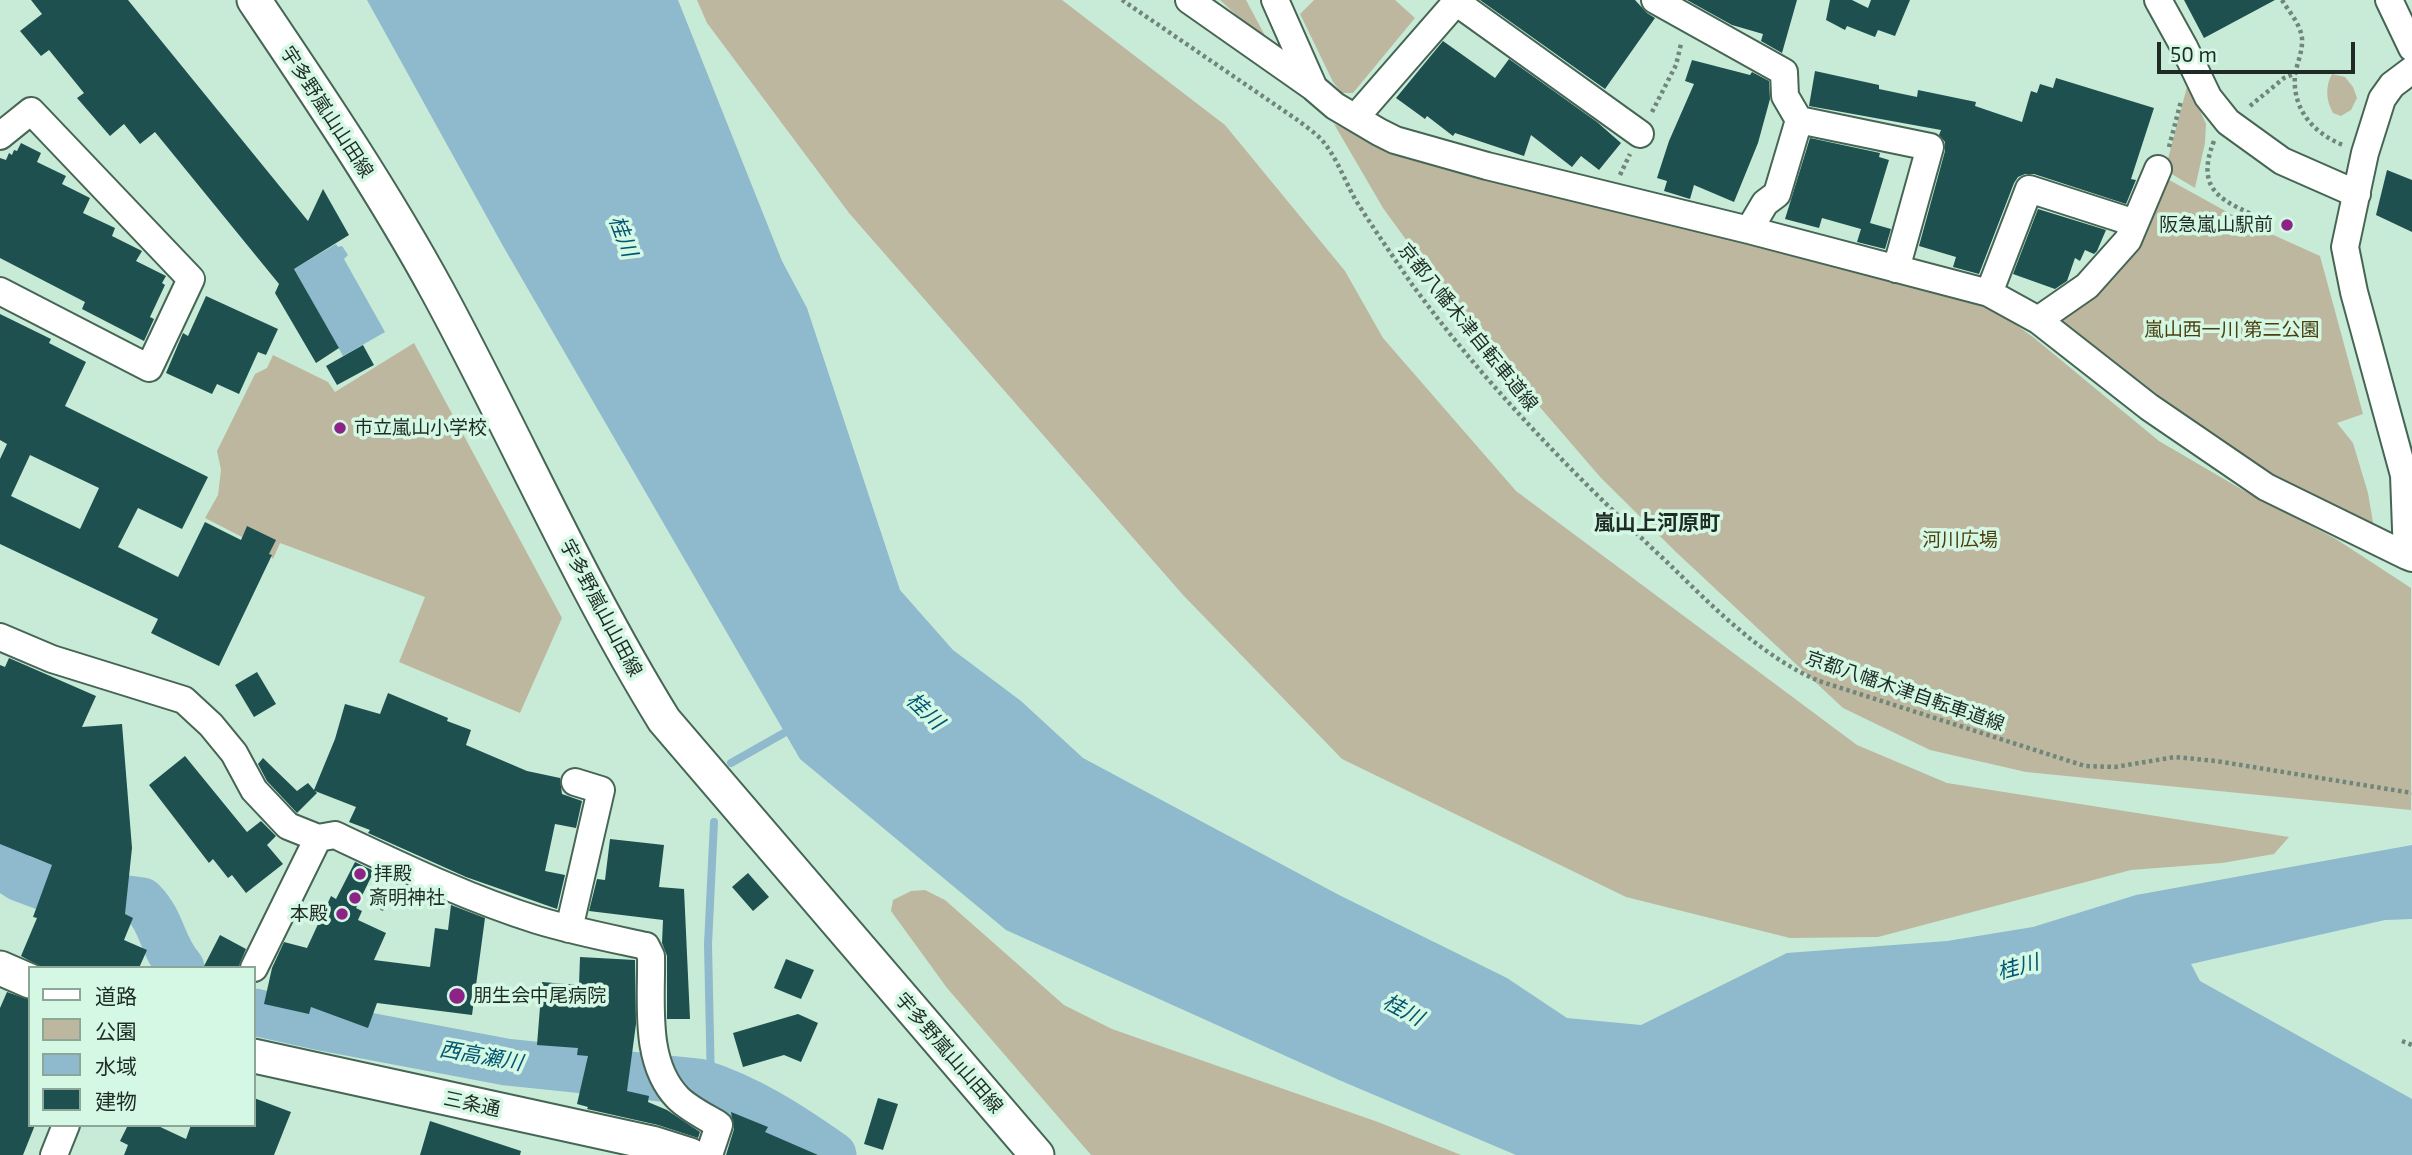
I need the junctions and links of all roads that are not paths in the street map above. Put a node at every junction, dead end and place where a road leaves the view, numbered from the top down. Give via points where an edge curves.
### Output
1 (254, 0) edge
2 (1189, 0) edge
3 (1275, 0) edge
4 (1655, 0) edge
5 (2158, 0) edge
6 (2389, 0) edge
7 (1457, 1) edge
8 (1690, 10) edge
9 (2412, 48) edge
10 (2412, 70) edge
11 (1314, 88) junction
12 (1355, 118) junction
13 (1799, 120) junction
14 (1640, 134) dead end
15 (0, 136) edge
16 (2158, 169) road end
17 (2357, 194) junction
18 (2135, 223) junction
19 (1749, 230) junction
20 (1896, 269) junction
21 (0, 291) edge
22 (1989, 293) junction
23 (2038, 320) junction
24 (2410, 557) edge
25 (0, 637) edge
26 (575, 782) dead end
27 (318, 838) junction
28 (569, 929) junction
29 (255, 966) edge
30 (0, 968) edge
31 (28, 980) edge
32 (256, 1056) edge
33 (65, 1127) edge
34 (54, 1155) edge
35 (690, 1155) edge
36 (709, 1155) edge
37 (1037, 1155) edge

1 - 37 main road, 宇多野嵐山山田線 via 344,133 438,291 624,654 664,720
2 - 11 street
3 - 11 street
4 - 8 street
5 - 17 street via 2208,97 2228,122 2281,161
6 - 9 street
7 - 12 street
7 - 14 street
8 - 13 street via 1784,72 1785,96
10 - 17 street via 2382,99
11 - 12 street
12 - 19 street via 1395,140 1474,163
13 - 19 street via 1777,194
13 - 20 street via 1930,147
15 - 21 street via 31,111 191,279 149,368
16 - 18 street
17 - 24 street via 2345,247 2404,475
18 - 22 street via 2029,189
18 - 23 street via 2128,240 2087,286
19 - 20 street
20 - 22 street
22 - 23 street
23 - 24 street via 2149,407 2266,487
25 - 27 street via 52,659 184,700 211,725 234,753 254,790 288,826
26 - 28 street via 601,790
27 - 28 street via 335,835 430,880
27 - 29 street
28 - 36 street via 646,946 651,956 653,1045 679,1099 719,1125
30 - 31 main road
32 - 35 main road, 三条通
33 - 34 street

